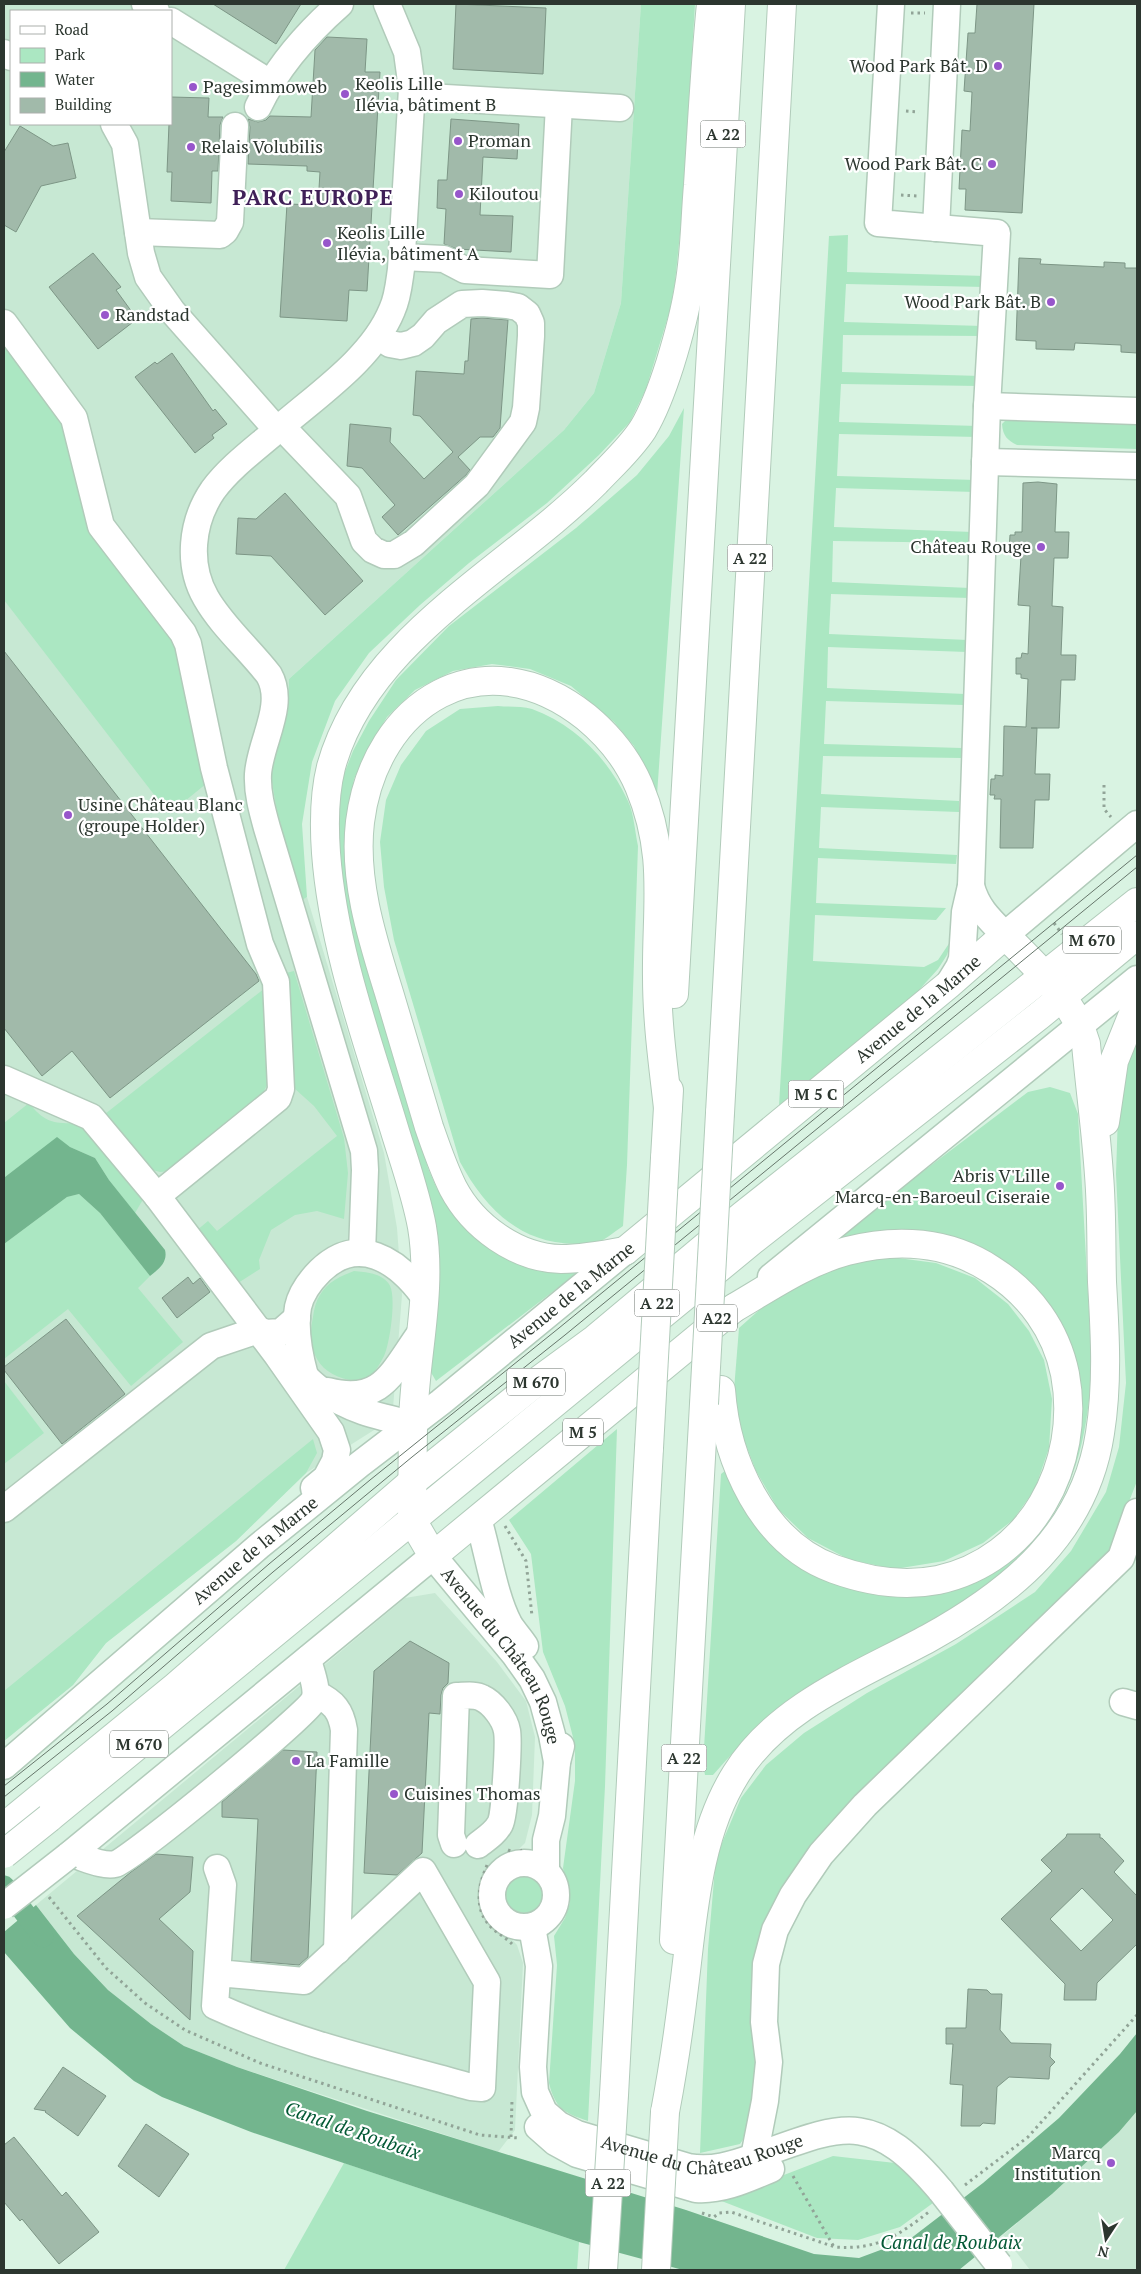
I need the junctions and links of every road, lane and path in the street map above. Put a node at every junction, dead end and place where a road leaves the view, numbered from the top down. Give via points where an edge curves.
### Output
1 (340, 4) edge
2 (386, 4) edge
3 (711, 4) edge
4 (731, 4) edge
5 (782, 4) edge
6 (891, 8) edge
7 (947, 9) edge
8 (172, 22) edge
9 (270, 83) junction
10 (412, 96) junction
11 (559, 104) junction
12 (258, 107) dead end
13 (620, 108) dead end
14 (885, 110) junction
15 (942, 113) junction
16 (115, 125) edge
17 (235, 126) dead end
18 (880, 194) junction
19 (937, 197) junction
20 (936, 228) junction
21 (138, 232) junction
22 (402, 257) junction
23 (4, 323) edge
24 (378, 336) junction
25 (987, 406) junction
26 (1137, 411) edge
27 (279, 428) junction
28 (985, 462) junction
29 (1137, 466) edge
30 (1104, 785) dead end
31 (1126, 823) edge
32 (971, 886) junction
33 (1137, 902) edge
34 (1005, 935) junction
35 (1137, 935) edge
36 (1137, 979) edge
37 (948, 985) junction
38 (1054, 986) junction
39 (1137, 1004) edge
40 (1080, 1026) junction
41 (4, 1079) edge
42 (668, 1108) junction
43 (1100, 1178) junction
44 (156, 1196) junction
45 (712, 1246) joint
46 (625, 1250) junction
47 (362, 1253) junction
48 (423, 1295) junction
49 (734, 1308) junction
50 (297, 1318) junction
51 (258, 1330) junction
52 (419, 1335) junction
53 (277, 1355) junction
54 (311, 1382) junction
55 (712, 1397) junction
56 (412, 1424) junction
57 (412, 1482) junction
58 (4, 1509) edge
59 (1137, 1512) edge
60 (484, 1514) junction
61 (412, 1520) junction
62 (259, 1546) junction
63 (433, 1556) junction
64 (532, 1619) dead end
65 (308, 1659) junction
66 (316, 1694) junction
67 (8, 1762) edge
68 (556, 1762) junction
69 (42, 1809) junction
70 (4, 1827) edge
71 (466, 1844) junction
72 (4, 1854) edge
73 (70, 1855) junction
74 (218, 1868) dead end
75 (525, 1868) junction
76 (423, 1871) junction
77 (4, 1906) edge
78 (532, 1926) junction
79 (337, 1951) junction
80 (218, 1973) junction
81 (533, 2067) junction
82 (512, 2093) dead end
83 (665, 2112) junction
84 (511, 2137) dead end
85 (907, 2154) junction
86 (754, 2157) junction
87 (793, 2176) dead end
88 (835, 2247) dead end
89 (1001, 2268) edge
90 (603, 2270) edge
91 (656, 2270) edge

1 - 9 street via 312,28
2 - 10 street via 407,52
3 - 48 main road via 690,286 673,353 651,414 629,448 586,492 462,594 391,662 356,708 338,746 328,782 325,827 333,910 351,985 418,1209 424,1243
4 - 42 main road, A 22
5 - 45 main road, A 22, bridge
6 - 7 path
6 - 14 street
7 - 15 street
8 - 9 street
9 - 12 street
10 - 11 street
10 - 22 street
11 - 13 street
11 - 22 street via 550,275 466,270 444,259
14 - 15 path
14 - 18 street
15 - 19 street
16 - 21 street via 125,144
17 - 21 street via 230,222 226,231 220,236
18 - 19 path
18 - 20 street via 878,223
19 - 20 street
20 - 25 street via 997,232
21 - 27 street via 143,264 154,288
22 - 24 street via 393,308
23 - 44 street via 74,418 101,526 183,633 188,644 219,786 260,944 276,982 281,1089 278,1098
24 - 27 street via 354,363
24 - 27 street via 390,344 413,343 436,321 462,304 507,305 527,314 531,336 523,422 477,486 414,543 394,555 384,554 372,550 364,541 348,496
25 - 26 street
25 - 28 street
27 - 47 street via 213,490 197,527 194,571 207,600 274,685 274,706 259,764 259,794 266,828 364,1151
28 - 29 street
28 - 32 street
30 - 31 path via 1104,809
31 - 34 street, Avenue de la Marne / M 5 C
32 - 34 street via 980,910
32 - 37 street via 965,912 962,959
33 - 38 main road, M 670
34 - 37 main road, Avenue de la Marne / M 5 C
34 - 38 main road
35 - 38 main road, M 670
36 - 40 street, M 5
37 - 46 main road, Avenue de la Marne / M 5 C
38 - 40 main road
38 - 57 main road, M 670 via 742,1216 595,1339
38 - 61 main road, M 670 via 753,1240
39 - 43 main road via 1118,1048 1111,1075
40 - 43 main road via 1086,1044
40 - 49 street, M 5
41 - 44 street via 91,1118
42 - 46 main road via 657,987 660,870 649,814 630,766 616,745 597,726 576,709 534,688 516,683 475,682 441,692 412,712 380,753 366,794 359,841 361,879 371,933 429,1127 454,1190 470,1213 503,1241 530,1254 559,1259
42 - 90 main road, A 22, bridge
43 - 83 main road via 1105,1386 1097,1450 1079,1499 1048,1547 1003,1592 786,1719 759,1744 734,1776 703,1862
44 - 51 street
45 - 55 main road, A22, bridge
46 - 56 street, Avenue de la Marne / M 5 C
47 - 48 street via 372,1254 399,1268
47 - 50 street via 339,1258 316,1275 304,1291
48 - 52 main road
49 - 55 main road via 820,1260 874,1245 931,1245 979,1261 1019,1289 1049,1328 1063,1365 1068,1391 1066,1447 1048,1495 1036,1515 997,1553 939,1580 886,1583 828,1567 781,1534 764,1514 738,1467
49 - 60 main road, M 5
50 - 51 street via 281,1332
50 - 54 street via 298,1346
51 - 53 street
51 - 58 street via 211,1346
52 - 54 street via 391,1374 366,1393 348,1394
52 - 56 main road
53 - 54 street
53 - 62 street via 326,1424 337,1450 326,1478 273,1526
54 - 56 street via 348,1407
55 - 83 main road, A 22
56 - 57 main road
56 - 62 street, Avenue de la Marne / M 5 C
57 - 61 main road
57 - 69 main road, M 670 via 176,1687
59 - 86 street via 1121,1558 865,1805 822,1854 793,1895 775,1930 766,1964 764,2022 769,2062
60 - 63 main road, M 5
60 - 64 path via 508,1530 526,1561
60 - 68 street, Avenue du Château Rouge via 496,1590 509,1624 542,1671 556,1704 561,1736
61 - 63 main road
61 - 69 main road, M 670
62 - 67 street, Avenue de la Marne / M 5 C
63 - 65 street, M 5
63 - 68 street, Avenue du Château Rouge via 532,1679 543,1702
65 - 66 street
65 - 73 street, M 5
66 - 73 street via 308,1709 287,1729 124,1861 113,1865
66 - 79 street via 338,1708 344,1730
68 - 75 street, Avenue du Château Rouge via 552,1816 546,1840
69 - 70 main road, M 670
69 - 72 main road, M 670, bridge
71 - 71 street via 494,1833 504,1808 508,1731 494,1708 478,1696 456,1696 451,1834
71 - 75 street
71 - 76 street
73 - 77 street, M 5, bridge
74 - 80 street via 224,1884
75 - 78 street, Avenue du Château Rouge via 556,1889 556,1903 550,1916
75 - 78 street via 498,1876 492,1889 500,1916 518,1927
76 - 79 street
76 - 80 street via 488,1982 482,2088 250,2022 215,2006
78 - 81 street, Avenue du Château Rouge via 539,1966
79 - 80 street via 304,1980
81 - 85 street, Avenue du Château Rouge via 527,2090 529,2107 538,2126 549,2138 577,2154 689,2188 709,2190 726,2186 846,2141
81 - 86 street, Avenue du Château Rouge via 535,2092 544,2112 577,2134 696,2168 724,2167
82 - 84 path
83 - 91 main road, A 22, bridge
85 - 86 street, Avenue du Château Rouge via 876,2136 842,2130 824,2132
85 - 89 street, Avenue du Château Rouge, bridge via 941,2191
87 - 88 path

